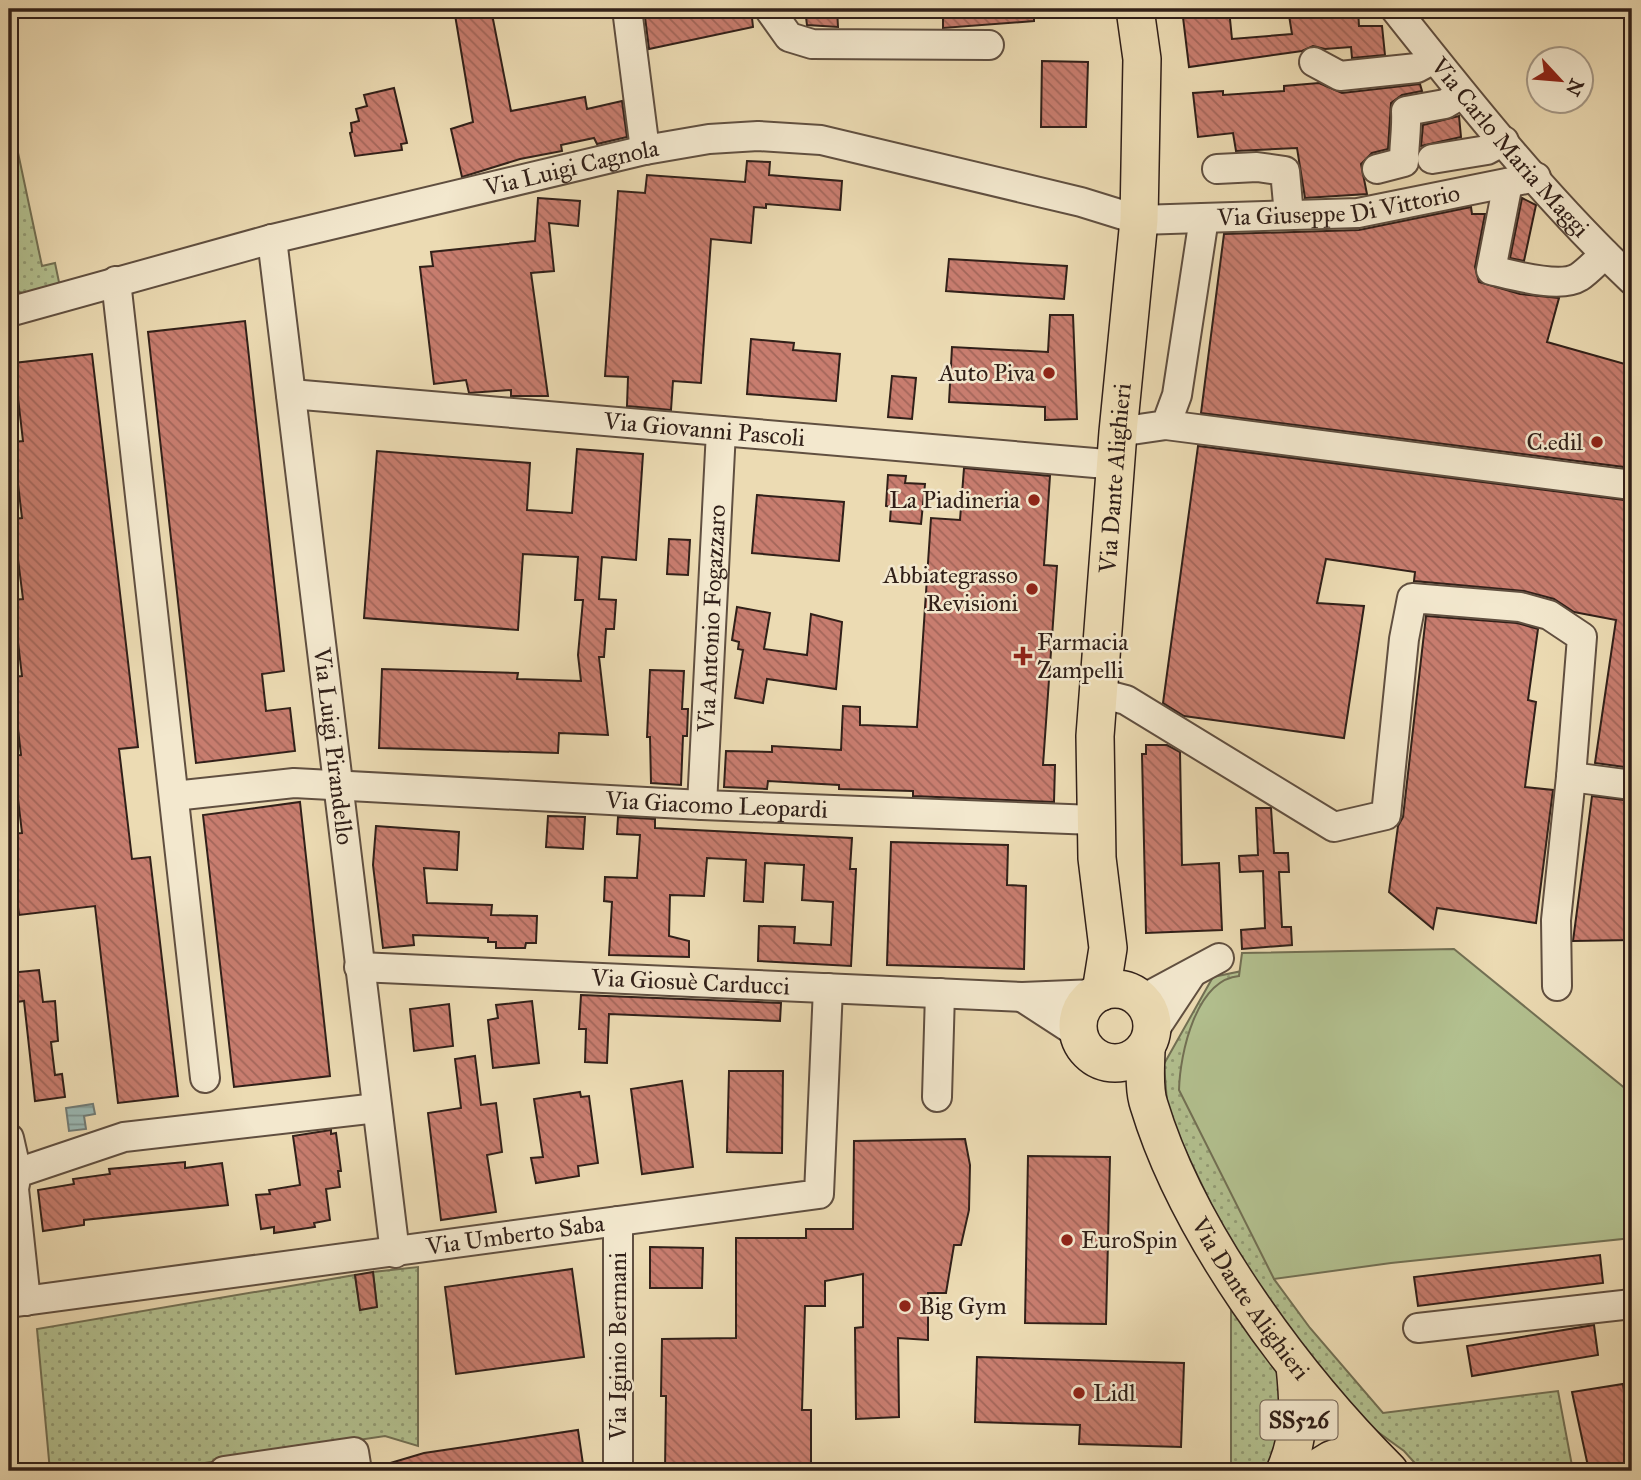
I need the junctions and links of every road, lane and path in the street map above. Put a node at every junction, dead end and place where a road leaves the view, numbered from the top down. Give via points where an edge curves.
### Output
1 (627, 9) edge
2 (769, 9) edge
3 (1135, 9) edge
4 (1395, 9) edge
5 (989, 46) dead end
6 (1434, 58) junction
7 (1314, 62) dead end
8 (1462, 94) junction
9 (1504, 141) junction
10 (645, 150) junction
11 (1432, 159) dead end
12 (1217, 169) dead end
13 (1377, 169) dead end
14 (1536, 177) junction
15 (1507, 183) junction
16 (1289, 215) junction
17 (1204, 218) junction
18 (1139, 220) junction
19 (272, 239) junction
20 (1605, 254) junction
21 (1632, 280) edge
22 (116, 281) junction
23 (9, 312) edge
24 (291, 394) junction
25 (1166, 425) junction
26 (721, 431) junction
27 (1118, 449) junction
28 (1632, 485) edge
29 (1099, 694) junction
30 (1571, 777) junction
31 (1632, 785) edge
32 (338, 786) junction
33 (174, 796) junction
34 (702, 805) junction
35 (1095, 820) junction
36 (1219, 958) dead end
37 (359, 967) junction
38 (1191, 973) junction
39 (1557, 986) dead end
40 (828, 988) junction
41 (940, 993) junction
42 (1118, 995) junction
43 (1022, 997) junction
44 (1079, 1034) junction
45 (1149, 1041) junction
46 (1108, 1063) junction
47 (205, 1079) dead end
48 (937, 1097) dead end
49 (1148, 1103) junction
50 (377, 1108) junction
51 (9, 1138) edge
52 (17, 1173) junction
53 (618, 1222) junction
54 (395, 1253) junction
55 (17, 1302) edge
56 (1632, 1304) edge
57 (1418, 1328) dead end
58 (1295, 1366) junction
59 (1369, 1463) edge
60 (224, 1471) edge
61 (357, 1471) edge
62 (618, 1471) edge
63 (1285, 1471) edge
64 (1313, 1471) edge

1 - 10 street
2 - 5 street via 789,37 812,44
3 - 18 main road, Via Dante Alighieri via 1142,59
4 - 6 street, Via Carlo Maria Maggi
6 - 7 street via 1417,68 1340,76
6 - 8 street, Via Carlo Maria Maggi
8 - 9 street, Via Carlo Maria Maggi
8 - 13 street via 1445,104 1405,111 1404,162
9 - 11 street via 1487,150
9 - 14 street, Via Carlo Maria Maggi
10 - 18 street, Via Luigi Cagnola via 734,137 821,140
10 - 19 street, Via Luigi Cagnola
12 - 16 street via 1285,171
14 - 15 street, Via Giuseppe Di Vittorio
14 - 20 street, Via Carlo Maria Maggi
15 - 16 street, Via Giuseppe Di Vittorio via 1358,213
15 - 20 street via 1491,270 1562,281 1578,278
16 - 17 street, Via Giuseppe Di Vittorio
17 - 18 street, Via Giuseppe Di Vittorio
17 - 25 street via 1177,395
18 - 27 main road, Via Dante Alighieri
19 - 22 street, Via Luigi Cagnola
19 - 24 street, Via Luigi Pirandello
20 - 21 street, Via Carlo Maria Maggi
22 - 23 street, Via Luigi Cagnola
22 - 33 street
24 - 26 street, Via Giovanni Pascoli
24 - 32 street, Via Luigi Pirandello
25 - 27 street, Via Giovanni Pascoli
25 - 28 street, Via Giovanni Pascoli
26 - 27 street, Via Giovanni Pascoli
26 - 34 street, Via Antonio Fogazzaro
27 - 29 main road, Via Dante Alighieri
29 - 30 street via 1126,700 1334,827 1386,815 1412,598 1520,607 1549,615 1582,637
29 - 35 main road, Via Dante Alighieri
30 - 31 street
30 - 39 street via 1556,920
32 - 33 street, Via Giacomo Leopardi via 294,783
32 - 34 street, Via Giacomo Leopardi
32 - 37 street, Via Luigi Pirandello
33 - 47 street
34 - 35 street, Via Giacomo Leopardi
35 - 42 main road, Via Dante Alighieri via 1108,948
36 - 38 street
37 - 40 street, Via Giosuè Carducci
37 - 50 street, Via Luigi Pirandello
38 - 42 street
38 - 45 street
40 - 41 street, Via Giosuè Carducci
40 - 53 street, Via Umberto Saba via 819,1194
41 - 43 street, Via Giosuè Carducci
41 - 48 street
42 - 43 street, Via Giosuè Carducci
42 - 44 main road via 1082,1011
42 - 45 main road via 1150,1013
43 - 44 street
44 - 46 main road via 1091,1055
45 - 46 main road via 1126,1062
45 - 49 main road, Via Dante Alighieri
46 - 49 main road, Via Dante Alighieri
49 - 58 main road, Via Dante Alighieri via 1201,1222
50 - 52 street via 124,1137
50 - 54 street, Via Luigi Pirandello
51 - 52 street
52 - 55 street
53 - 54 street, Via Umberto Saba
53 - 62 street, Via Iginio Bermani
54 - 55 street, Via Umberto Saba
56 - 57 street
58 - 59 main road, Via Dante Alighieri
58 - 63 main road, SS526 via 1300,1410
59 - 64 main road, SS526 via 1331,1460
60 - 61 street via 354,1452

